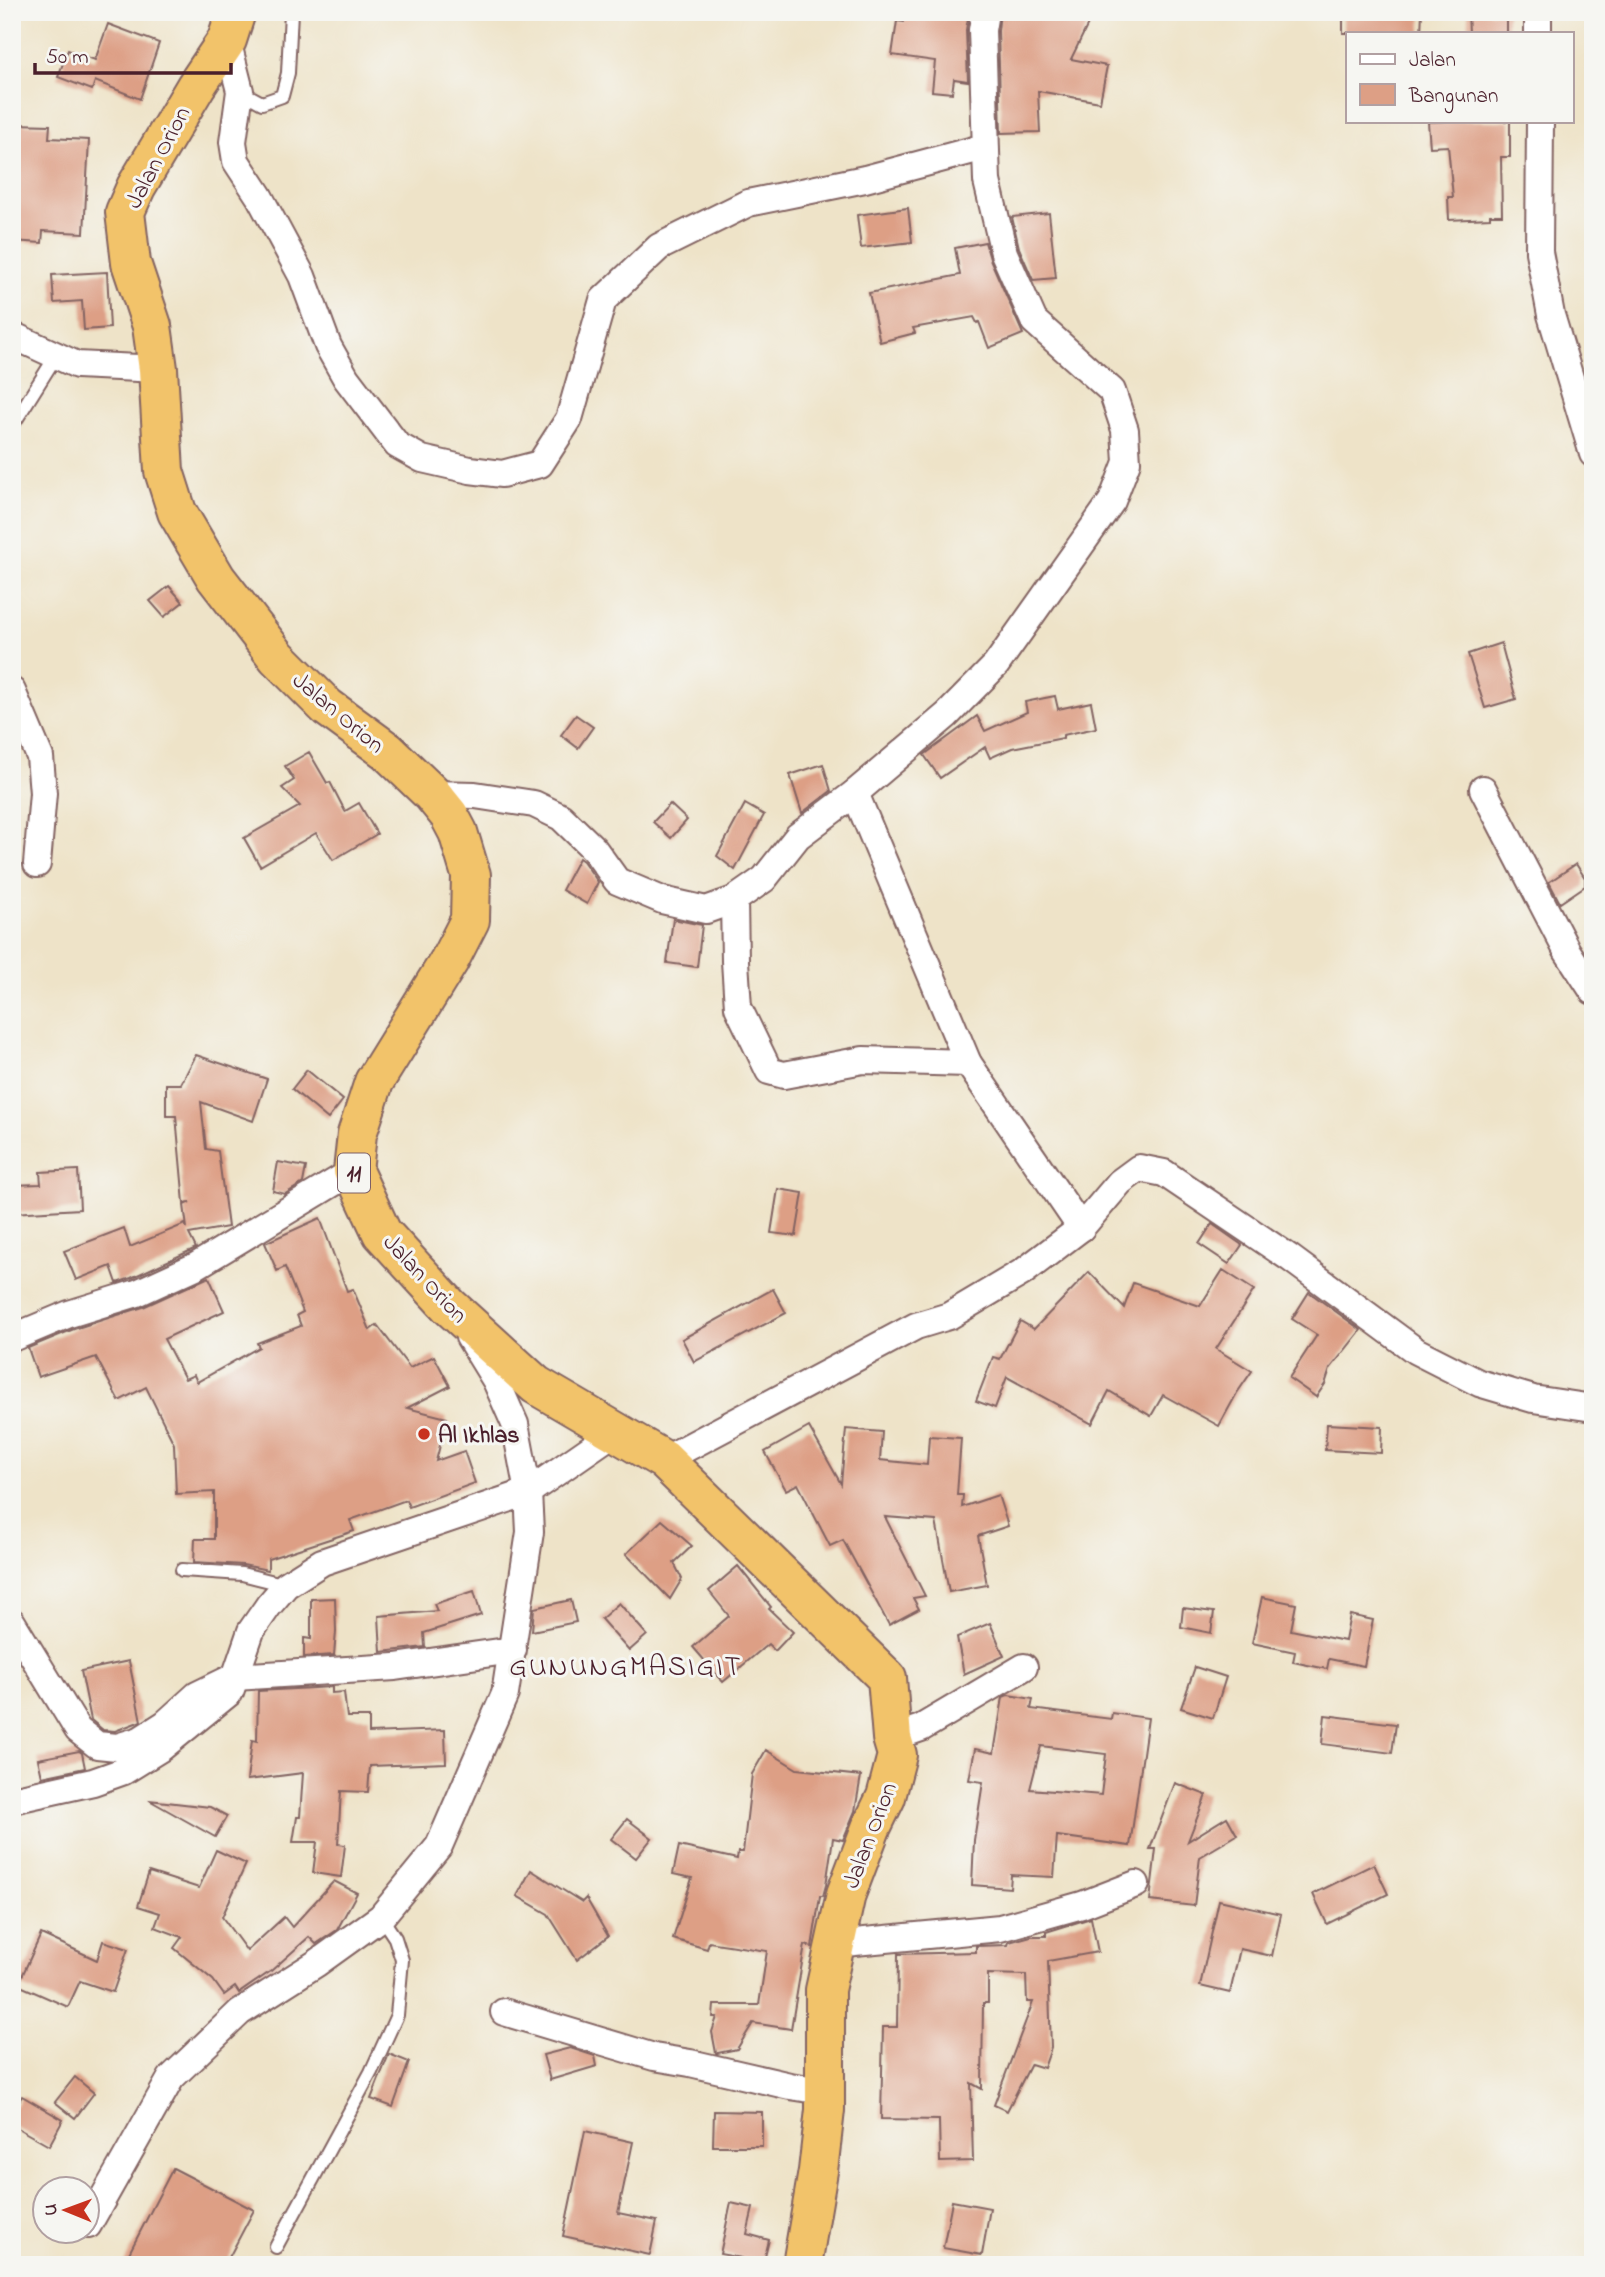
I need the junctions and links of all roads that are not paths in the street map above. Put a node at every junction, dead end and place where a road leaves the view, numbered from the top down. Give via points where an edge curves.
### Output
1 (291, 12) edge
2 (985, 12) edge
3 (1538, 12) edge
4 (231, 26) edge
5 (1538, 32) edge
6 (240, 91) junction
7 (1540, 122) edge
8 (985, 147) junction
9 (12, 335) edge
10 (56, 356) junction
11 (158, 369) junction
12 (12, 426) edge
13 (1593, 454) edge
14 (12, 691) edge
15 (1483, 789) dead end
16 (855, 793) junction
17 (432, 794) junction
18 (37, 864) dead end
19 (734, 900) junction
20 (1593, 991) edge
21 (968, 1063) junction
22 (353, 1171) junction
23 (1081, 1228) junction
24 (449, 1306) junction
25 (12, 1338) edge
26 (1593, 1408) edge
27 (616, 1431) junction
28 (664, 1460) junction
29 (528, 1492) junction
30 (182, 1570) dead end
31 (286, 1585) junction
32 (12, 1622) edge
33 (513, 1650) junction
34 (1024, 1667) dead end
35 (234, 1677) junction
36 (892, 1738) junction
37 (12, 1800) edge
38 (1136, 1884) dead end
39 (381, 1917) junction
40 (834, 1944) junction
41 (504, 2012) dead end
42 (823, 2091) junction
43 (102, 2200) edge
44 (275, 2247) dead end
45 (802, 2265) edge

1 - 6 lane via 288,74 282,96 262,103
2 - 8 street
3 - 5 street
4 - 6 street
4 - 11 highway, Jalan Orion / 11 via 125,212 131,263 152,326
6 - 8 street via 233,142 236,161 302,276 328,346 346,379 397,444 422,459 502,474 540,464 569,419 603,300 659,247 748,203
7 - 13 street via 1539,252 1551,315
8 - 16 street via 987,181 1004,253 1034,320 1112,391 1125,430 1126,463 1112,502 996,665 947,715
9 - 10 street
10 - 11 street via 77,365
10 - 12 lane
11 - 17 highway, Jalan Orion / 11 via 164,471 177,512 216,578 277,657 327,707 387,751
14 - 18 street via 40,757 43,793
15 - 20 street via 1567,951
16 - 19 street via 798,836 764,879
16 - 21 street
17 - 19 street via 534,804 561,817 594,849 617,881 662,900 706,910
17 - 22 highway, Jalan Orion / 11 via 458,832 471,875 470,920 374,1082 357,1134
19 - 21 street via 738,1007 769,1071 784,1075 863,1060
21 - 23 street
22 - 24 highway, Jalan Orion / 11 via 382,1233
22 - 25 street via 196,1266 137,1293
23 - 26 street via 1120,1182 1139,1168 1164,1172 1416,1351 1479,1383 1533,1399
23 - 28 street via 979,1300 916,1326
24 - 27 highway, Jalan Orion / 11 via 536,1385
24 - 29 street via 496,1381 515,1424
27 - 28 highway, Jalan Orion / 11
27 - 29 street
28 - 36 highway, Jalan Orion / 11 via 887,1678
29 - 31 street via 322,1562
29 - 33 street via 530,1532
30 - 31 lane via 242,1573
31 - 35 street via 251,1631
32 - 35 street via 78,1730 97,1745 117,1748 140,1740 197,1695
33 - 35 street via 395,1667
33 - 39 street via 505,1694 439,1846
34 - 36 street via 921,1728
35 - 37 street via 230,1692 161,1748 124,1771
36 - 40 highway, Jalan Orion / 11 via 897,1755 886,1797 846,1895
38 - 40 street via 1000,1928
39 - 43 street via 240,2012 171,2078
39 - 44 lane via 402,1960 397,2015
40 - 42 highway, Jalan Orion / 11 via 825,1990
41 - 42 street via 654,2057
42 - 45 highway, Jalan Orion / 11 via 818,2171

